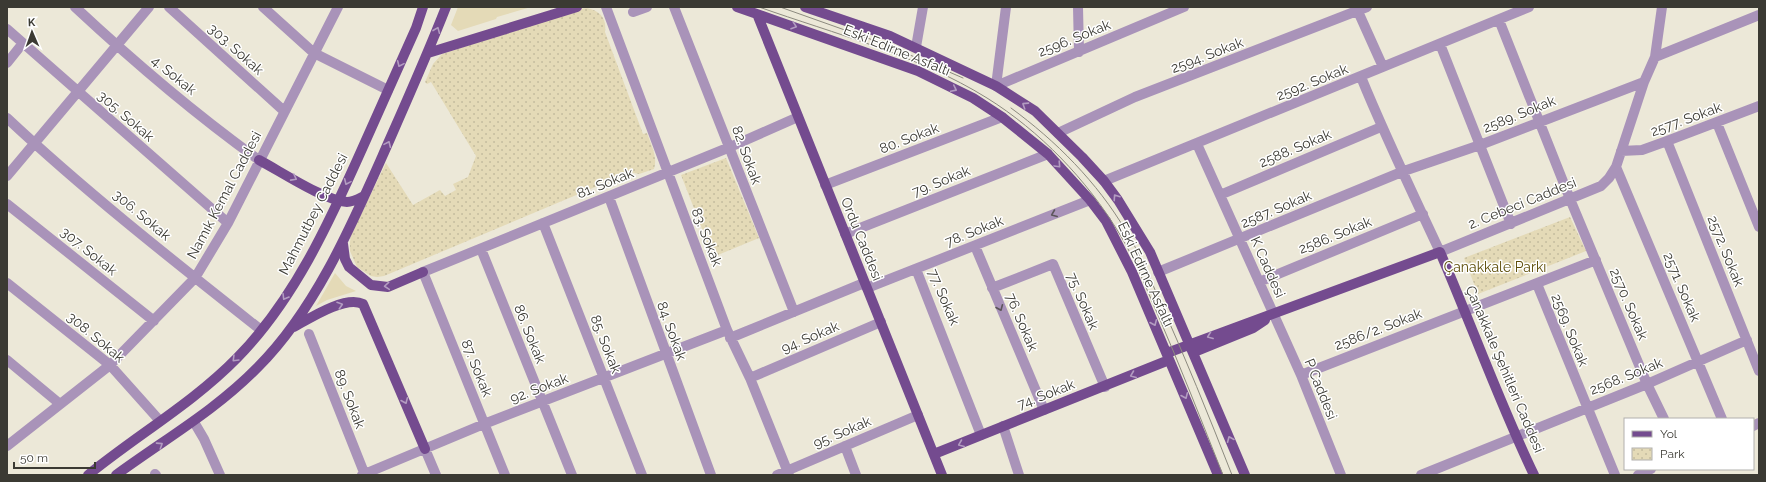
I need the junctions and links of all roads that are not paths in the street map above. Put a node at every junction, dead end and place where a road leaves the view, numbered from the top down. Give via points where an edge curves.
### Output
1 (75, 7) edge
2 (149, 7) edge
3 (169, 7) edge
4 (263, 7) edge
5 (338, 7) edge
6 (414, 7) edge
7 (423, 7) edge
8 (446, 7) edge
9 (577, 7) edge
10 (606, 7) edge
11 (647, 7) edge
12 (674, 7) edge
13 (737, 7) edge
14 (805, 7) edge
15 (923, 7) edge
16 (1006, 7) edge
17 (1078, 7) edge
18 (1184, 7) edge
19 (1530, 7) edge
20 (1662, 7) edge
21 (1360, 8) edge
22 (633, 12) dead end
23 (757, 14) junction
24 (1759, 15) edge
25 (1499, 20) junction
26 (416, 28) junction
27 (7, 29) edge
28 (23, 43) junction
29 (1440, 44) junction
30 (116, 46) junction
31 (916, 47) junction
32 (314, 52) junction
33 (1078, 52) junction
34 (428, 53) junction
35 (1655, 57) junction
36 (7, 63) edge
37 (1383, 67) junction
38 (1361, 77) junction
39 (1644, 82) junction
40 (996, 86) junction
41 (388, 90) junction
42 (77, 92) junction
43 (1759, 106) edge
44 (284, 111) junction
45 (798, 117) junction
46 (1002, 117) junction
47 (7, 118) edge
48 (1539, 121) junction
49 (1717, 123) junction
50 (1381, 127) junction
51 (1058, 133) junction
52 (1667, 142) junction
53 (34, 144) junction
54 (1197, 144) junction
55 (1480, 145) junction
56 (730, 147) junction
57 (1620, 151) junction
58 (1048, 154) junction
59 (259, 160) junction
60 (1616, 167) junction
61 (1404, 171) junction
62 (667, 172) junction
63 (7, 176) edge
64 (1104, 181) junction
65 (825, 185) junction
66 (1220, 195) junction
67 (364, 196) junction
68 (609, 197) junction
69 (1570, 199) junction
70 (339, 200) junction
71 (1090, 200) junction
72 (7, 204) edge
73 (1422, 214) junction
74 (228, 223) junction
75 (543, 223) junction
76 (1511, 224) junction
77 (1759, 227) edge
78 (845, 234) junction
79 (1240, 239) junction
80 (343, 244) junction
81 (975, 246) junction
82 (481, 249) junction
83 (1440, 252) junction
84 (1596, 260) junction
85 (916, 269) junction
86 (422, 272) junction
87 (1158, 272) junction
88 (195, 278) junction
89 (1259, 282) junction
90 (7, 283) edge
91 (1536, 284) junction
92 (866, 286) junction
93 (992, 288) junction
94 (1466, 310) junction
95 (794, 312) junction
96 (1274, 314) junction
97 (154, 321) junction
98 (880, 322) junction
99 (292, 328) junction
100 (261, 330) junction
101 (309, 334) dead end
102 (728, 334) junction
103 (1747, 340) junction
104 (1192, 348) junction
105 (665, 355) junction
106 (1168, 357) junction
107 (7, 360) edge
108 (1698, 361) junction
109 (110, 365) junction
110 (1759, 371) edge
111 (1301, 375) junction
112 (604, 378) junction
113 (750, 378) junction
114 (1647, 384) junction
115 (1105, 387) junction
116 (542, 402) junction
117 (60, 404) junction
118 (1587, 407) junction
119 (1044, 410) junction
120 (918, 415) junction
121 (1664, 418) edge
122 (1722, 418) edge
123 (160, 421) junction
124 (194, 422) junction
125 (484, 424) junction
126 (1003, 426) junction
127 (984, 434) junction
128 (1516, 436) junction
129 (9, 443) edge
130 (845, 446) junction
131 (425, 449) junction
132 (934, 454) junction
133 (1649, 470) edge
134 (788, 473) edge
135 (88, 475) edge
136 (116, 475) edge
137 (220, 475) edge
138 (364, 475) edge
139 (436, 475) edge
140 (505, 475) edge
141 (572, 475) edge
142 (642, 475) edge
143 (711, 475) edge
144 (777, 475) edge
145 (856, 475) edge
146 (942, 475) edge
147 (1019, 475) edge
148 (1218, 475) edge
149 (1245, 475) edge
150 (1341, 475) edge
151 (1421, 475) edge
152 (1534, 475) edge
153 (1614, 475) edge
154 (1638, 475) edge

1 - 30 street, 4. Sokak
2 - 30 street
3 - 44 street, 303. Sokak
4 - 32 street
5 - 32 street, Namık Kemal Caddesi
6 - 26 main road
7 - 26 main road, Mahmutbey Caddesi
34 -> 8 main road
9 - 34 main road
10 - 62 street, 83. Sokak
11 - 22 street
12 - 56 street, 82. Sokak
13 - 23 main road, Eski Edirne Asfaltı
14 - 31 main road, Eski Edirne Asfaltı
15 - 31 street
16 - 40 street
17 - 33 street
18 - 33 street, 2596. Sokak
19 - 25 street, 2592. Sokak
20 - 35 street, 2. Cebeci Caddesi
21 - 37 street
21 - 51 street, 2594. Sokak via 1135,97
23 - 45 main road, Ordu Caddesi
23 -> 46 main road, Eski Edirne Asfaltı via 918,71 973,98
24 - 35 street
25 - 29 street, 2592. Sokak
25 - 48 street, 2570. Sokak
26 -> 41 main road, Mahmutbey Caddesi
27 - 28 street, 305. Sokak
28 - 36 street
28 - 42 street, 305. Sokak
29 - 37 street, 2592. Sokak
29 - 55 street
30 - 42 street
30 - 59 street, 4. Sokak
31 - 40 main road, Eski Edirne Asfaltı
32 - 41 street
32 - 44 street, Namık Kemal Caddesi
33 - 40 street, 2596. Sokak
67 -> 34 main road
35 - 39 street, 2. Cebeci Caddesi
37 - 38 street, 2592. Sokak
38 - 50 street, Çanakkale Şehitleri Caddesi
38 - 54 street, 2592. Sokak
39 - 48 street, 2589. Sokak
39 - 57 street, 2. Cebeci Caddesi
51 -> 40 main road, Eski Edirne Asfaltı via 1035,111
41 -> 70 main road, Mahmutbey Caddesi
42 - 53 street
42 - 74 street, 305. Sokak
43 - 49 street, 2577. Sokak
44 - 59 street, Namık Kemal Caddesi
45 - 56 street, 81. Sokak
45 - 65 main road, Ordu Caddesi
46 - 58 main road, Eski Edirne Asfaltı
46 - 65 street, 80. Sokak
47 - 53 street, 306. Sokak
48 - 55 street, 2589. Sokak
48 - 69 street, 2570. Sokak
49 - 52 street, 2577. Sokak
49 - 77 street
50 - 61 street, Çanakkale Şehitleri Caddesi
50 - 66 street, 2588. Sokak
51 - 64 main road, Eski Edirne Asfaltı
52 - 57 street, 2577. Sokak via 1642,150
52 - 103 street, 2572. Sokak
53 - 63 street
53 - 88 street, 306. Sokak
54 - 64 street, 2592. Sokak
54 - 66 street, K Caddesi
55 - 61 street, 2589. Sokak
55 - 76 street
56 - 62 street, 81. Sokak
56 - 95 street, 82. Sokak
57 - 60 street, 2. Cebeci Caddesi
58 -> 71 main road, Eski Edirne Asfaltı
58 - 78 street, 79. Sokak
59 -> 70 main road
59 - 74 street, Namık Kemal Caddesi
60 - 69 street, 2. Cebeci Caddesi via 1601,186
60 - 108 street, 2571. Sokak
61 - 73 street, Çanakkale Şehitleri Caddesi
61 - 79 street, 2587. Sokak
62 - 68 street, 81. Sokak
62 - 102 street, 83. Sokak
87 -> 64 main road, Eski Edirne Asfaltı via 1150,252
65 - 78 main road, Ordu Caddesi
66 - 79 street, K Caddesi
67 - 70 main road via 354,201
67 - 80 main road
68 - 75 street, 81. Sokak
68 - 105 street, 84. Sokak
69 - 76 street, 2. Cebeci Caddesi
69 - 84 street, 2570. Sokak
70 -> 100 main road, Mahmutbey Caddesi via 313,251 274,314
71 -> 81 street, 78. Sokak
71 -> 106 main road, Eski Edirne Asfaltı via 1106,221 1132,272
72 - 97 street, 307. Sokak
73 - 83 street, Çanakkale Şehitleri Caddesi
73 - 89 street, 2586. Sokak
74 - 88 street, Namık Kemal Caddesi
75 - 82 street, 81. Sokak
75 - 112 street, 85. Sokak
76 - 83 street, 2. Cebeci Caddesi
78 - 92 main road, Ordu Caddesi
79 - 87 street, 2587. Sokak
79 - 89 street, K Caddesi
86 -> 80 main road via 388,288 370,285 349,268
80 - 99 main road
81 - 85 street, 78. Sokak
81 - 93 street, 76. Sokak
82 - 86 street, 81. Sokak
82 - 116 street, 86. Sokak
83 - 94 main road, Çanakkale Şehitleri Caddesi
83 - 96 main road, 2. Cebeci Caddesi
84 - 91 street, 2586/2. Sokak
84 - 114 street, 2570. Sokak
85 - 92 street, 78. Sokak
85 - 127 street, 77. Sokak
86 - 125 street, 87. Sokak
87 - 104 main road, Eski Edirne Asfaltı
88 - 97 street, Namık Kemal Caddesi
88 - 100 street, 306. Sokak
89 - 96 street, K Caddesi
90 - 109 street, 308. Sokak
91 - 94 street, 2586/2. Sokak
91 - 118 street, 2569. Sokak
92 - 95 street, 92. Sokak
92 - 98 main road, Ordu Caddesi
93 - 115 street, 75. Sokak via 1053,264
93 -> 119 street, 76. Sokak
94 - 111 street, 2586/2. Sokak
94 - 128 main road, Çanakkale Şehitleri Caddesi
95 - 102 street, 92. Sokak
96 - 104 main road, 2. Cebeci Caddesi via 1249,321
96 - 111 street, P Caddesi
97 - 109 street, Namık Kemal Caddesi
98 - 113 street, 94. Sokak
98 - 120 main road, Ordu Caddesi
99 - 124 main road via 259,367 228,396
99 -> 131 main road via 333,307 351,302 363,304
100 -> 123 main road, Mahmutbey Caddesi via 211,384
101 - 138 street, 89. Sokak
102 - 105 street, 92. Sokak
102 - 113 street, 83. Sokak
103 - 108 street, 2568. Sokak
103 - 110 street, 2572. Sokak
104 - 106 main road, 74. Sokak
149 -> 104 main road, Eski Edirne Asfaltı
105 - 112 street, 92. Sokak
105 - 143 street, 84. Sokak
106 -> 115 main road, 74. Sokak
106 -> 148 main road, Eski Edirne Asfaltı
107 - 117 street
108 - 114 street, 2568. Sokak
108 - 122 street, 2571. Sokak
109 - 117 street, Namık Kemal Caddesi
109 - 123 street, 308. Sokak
111 - 150 street, P Caddesi
112 - 116 street, 92. Sokak
112 - 142 street, 85. Sokak
113 - 134 street, 83. Sokak
114 - 118 street, 2568. Sokak
114 - 121 street, 2570. Sokak
115 - 119 main road, 74. Sokak
116 - 125 street, 92. Sokak
116 - 141 street, 86. Sokak
117 - 129 street, Namık Kemal Caddesi
118 - 128 street, 2568. Sokak
118 - 153 street, 2569. Sokak
119 - 126 main road, 74. Sokak
120 - 130 street, 95. Sokak
120 - 132 main road, Ordu Caddesi
123 - 135 main road, Mahmutbey Caddesi
136 -> 124 main road
124 - 137 street
125 - 131 street, 92. Sokak
125 - 140 street, 87. Sokak
126 - 127 main road, 74. Sokak
126 - 147 street
127 -> 132 main road, 74. Sokak
128 - 151 street, 2568. Sokak
128 - 152 main road, Çanakkale Şehitleri Caddesi
130 - 134 street, 95. Sokak
130 - 145 street
131 - 138 street, 92. Sokak
131 - 139 street
132 - 146 main road, Ordu Caddesi
133 - 154 street
134 - 144 street, 95. Sokak

